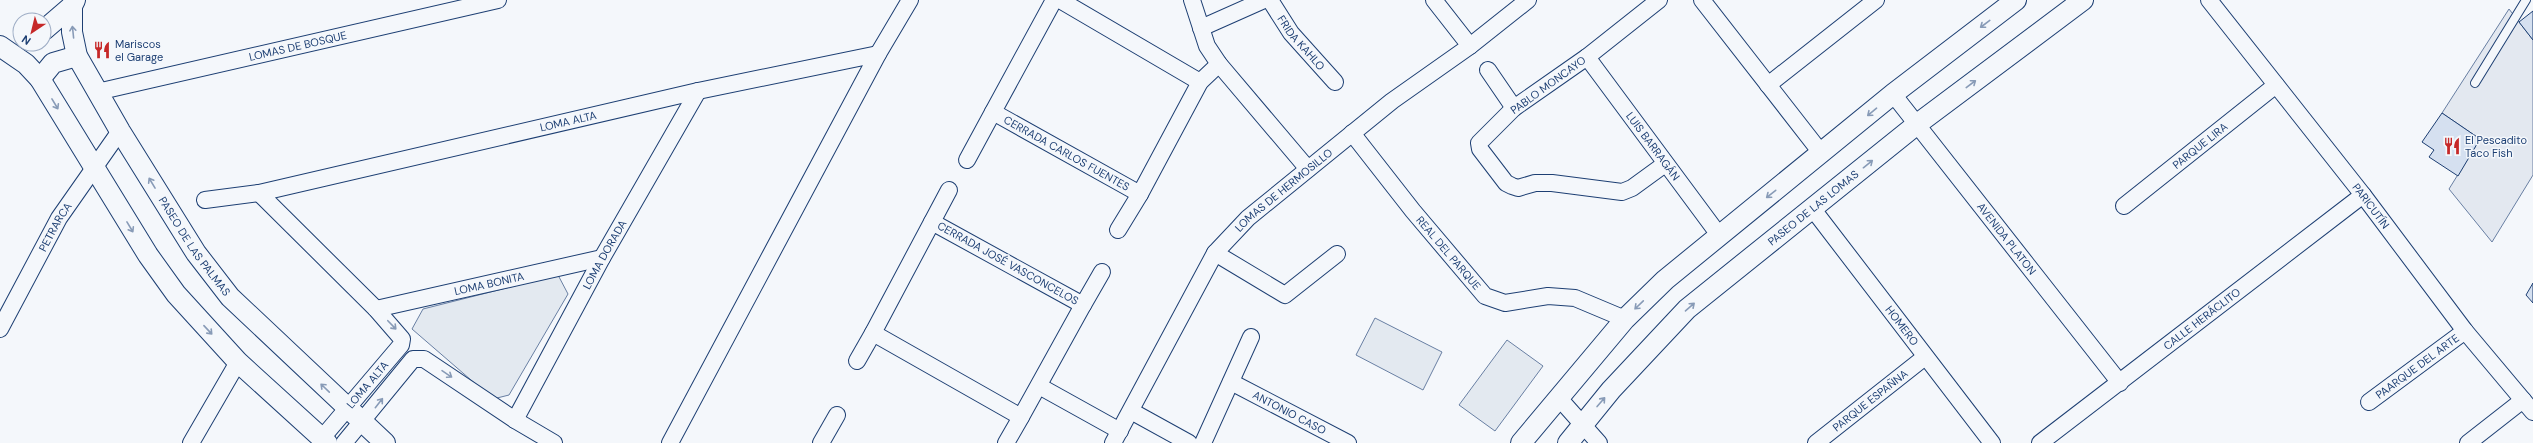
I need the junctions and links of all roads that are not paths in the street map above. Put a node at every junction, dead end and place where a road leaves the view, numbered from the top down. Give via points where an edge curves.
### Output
1 (498, 0) edge
2 (910, 0) edge
3 (1054, 0) edge
4 (1060, 0) edge
5 (1192, 0) edge
6 (1264, 0) edge
7 (1270, 0) edge
8 (1434, 0) edge
9 (1528, 0) edge
10 (1659, 0) edge
11 (1702, 0) edge
12 (1876, 0) edge
13 (2016, 0) edge
14 (2083, 0) edge
15 (2209, 0) edge
16 (2526, 0) edge
17 (74, 3) edge
18 (52, 23) edge
19 (1201, 28) junction
20 (12, 43) edge
21 (0, 46) edge
22 (1470, 46) junction
23 (878, 54) junction
24 (77, 56) junction
25 (1587, 57) junction
26 (1219, 64) junction
27 (1488, 70) dead end
28 (40, 79) junction
29 (1200, 82) junction
30 (1335, 82) dead end
31 (2475, 83) dead end
32 (1768, 85) junction
33 (2276, 85) junction
34 (698, 91) junction
35 (97, 92) junction
36 (1893, 94) junction
37 (1514, 108) junction
38 (993, 112) junction
39 (1916, 125) junction
40 (120, 131) junction
41 (1352, 133) junction
42 (1822, 154) junction
43 (967, 160) dead end
44 (1665, 164) junction
45 (93, 166) junction
46 (1308, 169) junction
47 (949, 190) dead end
48 (259, 193) junction
49 (1140, 194) junction
50 (2363, 195) junction
51 (205, 200) dead end
52 (2124, 206) dead end
53 (1812, 208) junction
54 (932, 222) junction
55 (1118, 230) dead end
56 (1719, 235) junction
57 (1215, 253) junction
58 (1337, 254) dead end
59 (602, 258) junction
60 (1102, 272) dead end
61 (1084, 305) junction
62 (376, 309) junction
63 (1625, 319) junction
64 (0, 329) edge
65 (2465, 331) junction
66 (873, 333) junction
67 (1251, 338) dead end
68 (1925, 357) junction
69 (857, 361) dead end
70 (238, 362) junction
71 (1231, 382) junction
72 (2120, 383) junction
73 (1039, 386) junction
74 (1558, 397) junction
75 (2523, 400) junction
76 (2369, 402) dead end
77 (348, 409) junction
78 (1131, 411) junction
79 (2533, 412) edge
80 (837, 415) dead end
81 (1021, 417) junction
82 (515, 420) junction
83 (363, 423) junction
84 (1583, 423) junction
85 (1116, 437) edge
86 (325, 441) edge
87 (191, 443) edge
88 (344, 443) edge
89 (385, 443) edge
90 (554, 443) edge
91 (670, 443) edge
92 (821, 443) edge
93 (1006, 443) edge
94 (1189, 443) edge
95 (1203, 443) edge
96 (1348, 443) edge
97 (1521, 443) edge
98 (1568, 443) edge
99 (1599, 443) edge
100 (1816, 443) edge
101 (1992, 443) edge
102 (2040, 443) edge
103 (2468, 443) edge

1 - 35 street, LOMAS DE BOSQUE
2 - 23 street
3 - 38 street, CERRADA CARLOS FUENTES
4 - 29 street
5 - 19 street
6 - 19 street
7 - 30 street, FRIDA KAHLO via 1291,33
8 - 22 street
9 - 22 street, LOMAS DE HERMOSILLO
10 - 25 street, PABLO MONCAYO
11 - 32 street
12 - 32 street
13 -> 36 street
39 -> 14 street, PASEO DE LAS LOMAS
15 - 33 street, PARICUTÍN
16 - 31 lane
17 - 18 street, PASEO DE LAS PALMAS
24 -> 17 street, PASEO DE LAS PALMAS via 72,32
19 - 26 street via 1207,46
20 - 21 street
21 - 28 street via 26,64
22 - 41 street, LOMAS DE HERMOSILLO via 1392,100
23 - 34 street, LOMA ALTA
23 - 91 street
24 - 28 street via 53,63
24 - 35 street, PASEO DE LAS PALMAS
25 - 37 street, PABLO MONCAYO
25 - 44 street, LUIS BARRAGÁN
26 - 29 street, CERRADA CARLOS FUENTES
26 - 46 street
27 - 37 street
28 -> 45 street
29 - 49 street, CERRADA CARLOS FUENTES
32 - 42 street
33 - 50 street, PARICUTÍN
33 - 52 street, PARQUE LIRA
34 - 48 street, LOMA ALTA
34 - 59 street, LOMA DORADA
35 - 40 street, PASEO DE LAS PALMAS
36 - 39 street, AVENIDA PLATON
36 -> 42 street
37 - 44 street, PABLO MONCAYO via 1479,143 1480,149 1512,186 1518,188 1535,183 1552,183 1622,192 1632,188
38 - 43 street, CERRADA CARLOS FUENTES
38 - 49 street, CERRADA CARLOS FUENTES
53 -> 39 street, PASEO DE LAS LOMAS
39 - 72 street, AVENIDA PLATON
40 - 45 street, PETRARCA
77 -> 40 street, PASEO DE LAS PALMAS via 230,297 192,247
41 - 46 street, LOMAS DE HERMOSILLO
41 - 63 street, REAL DEL PARQUE via 1413,211 1485,296 1505,303 1548,296 1575,298
42 -> 56 street
44 - 56 street, LUIS BARRAGÁN
45 - 64 street, PETRARCA via 59,218
45 -> 70 street via 148,255 181,299
46 - 57 street, LOMAS DE HERMOSILLO via 1248,218
47 - 54 street, CERRADA JOSÉ VASCONCELOS
48 - 51 street, LOMA ALTA
48 - 62 street, LOMA ALTA
49 - 55 street, CERRADA CARLOS FUENTES
50 - 65 street, PARICUTÍN
50 - 72 street, CALLE HERÁCLITO via 2265,268
53 - 68 street, HOMERO
84 -> 53 street, PASEO DE LAS LOMAS via 1687,309
54 - 61 street, CERRADA JOSÉ VASCONCELOS
54 - 66 street, CERRADA JOSÉ VASCONCELOS
56 -> 63 street via 1665,280
57 - 58 street via 1285,294
57 - 78 street, LOMAS DE HERMOSILLO via 1170,333
59 - 62 street, LOMA BONITA
59 - 82 street, LOMA DORADA
60 - 61 street, CERRADA JOSÉ VASCONCELOS
61 - 73 street, CERRADA JOSÉ VASCONCELOS
62 -> 77 street, LOMA ALTA via 402,339 400,345
63 - 74 street
65 - 75 street, PARICUTÍN
65 - 76 street, PAARQUE DEL ARTE
66 - 69 street, CERRADA JOSÉ VASCONCELOS
66 - 81 street
67 - 71 street
68 - 100 street, PARQUE ESPAÑNA
68 - 101 street, HOMERO
70 - 86 street
70 - 87 street
71 - 95 street
71 - 96 street, ANTONIO CASO
72 - 102 street, CALLE HERÁCLITO
73 - 81 street, CERRADA JOSÉ VASCONCELOS
73 - 85 street
74 - 84 street
74 - 97 street
75 - 79 street, PARICUTÍN
75 - 103 street
77 - 83 street, PASEO DE LAS PALMAS
77 - 86 street, LOMA ALTA
78 - 85 street, LOMAS DE HERMOSILLO
78 - 94 street
80 - 92 street
81 - 93 street, CERRADA JOSÉ VASCONCELOS
83 -> 82 street, LOMA ALTA via 413,359 418,358 424,359
82 - 90 street, LOMA ALTA
83 - 88 street, LOMA ALTA
83 - 89 street, PASEO DE LAS PALMAS
84 - 98 street, PASEO DE LAS LOMAS
84 - 99 street

